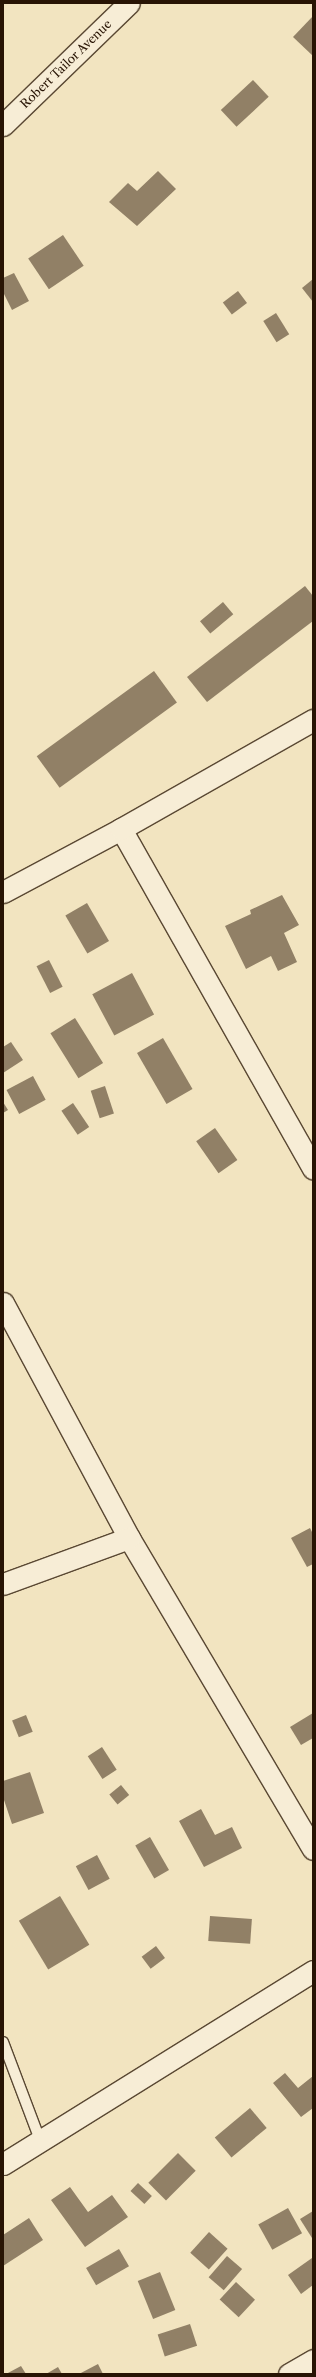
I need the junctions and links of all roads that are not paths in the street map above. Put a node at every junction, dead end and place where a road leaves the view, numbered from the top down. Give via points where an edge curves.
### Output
1 (129, 3) edge
2 (3, 125) edge
3 (313, 720) edge
4 (121, 829) junction
5 (3, 892) edge
6 (313, 1169) edge
7 (3, 1303) edge
8 (128, 1538) junction
9 (3, 1584) edge
10 (313, 1848) edge
11 (313, 1971) edge
12 (3, 2042) edge
13 (40, 2140) junction
14 (3, 2164) edge
15 (313, 2360) edge
16 (289, 2374) edge

1 - 2 street, Robert Tailor Avenue
3 - 4 street
4 - 5 street
4 - 6 street
7 - 8 street
8 - 9 street
8 - 10 street
11 - 13 street
12 - 13 lane
13 - 14 street
15 - 16 street

